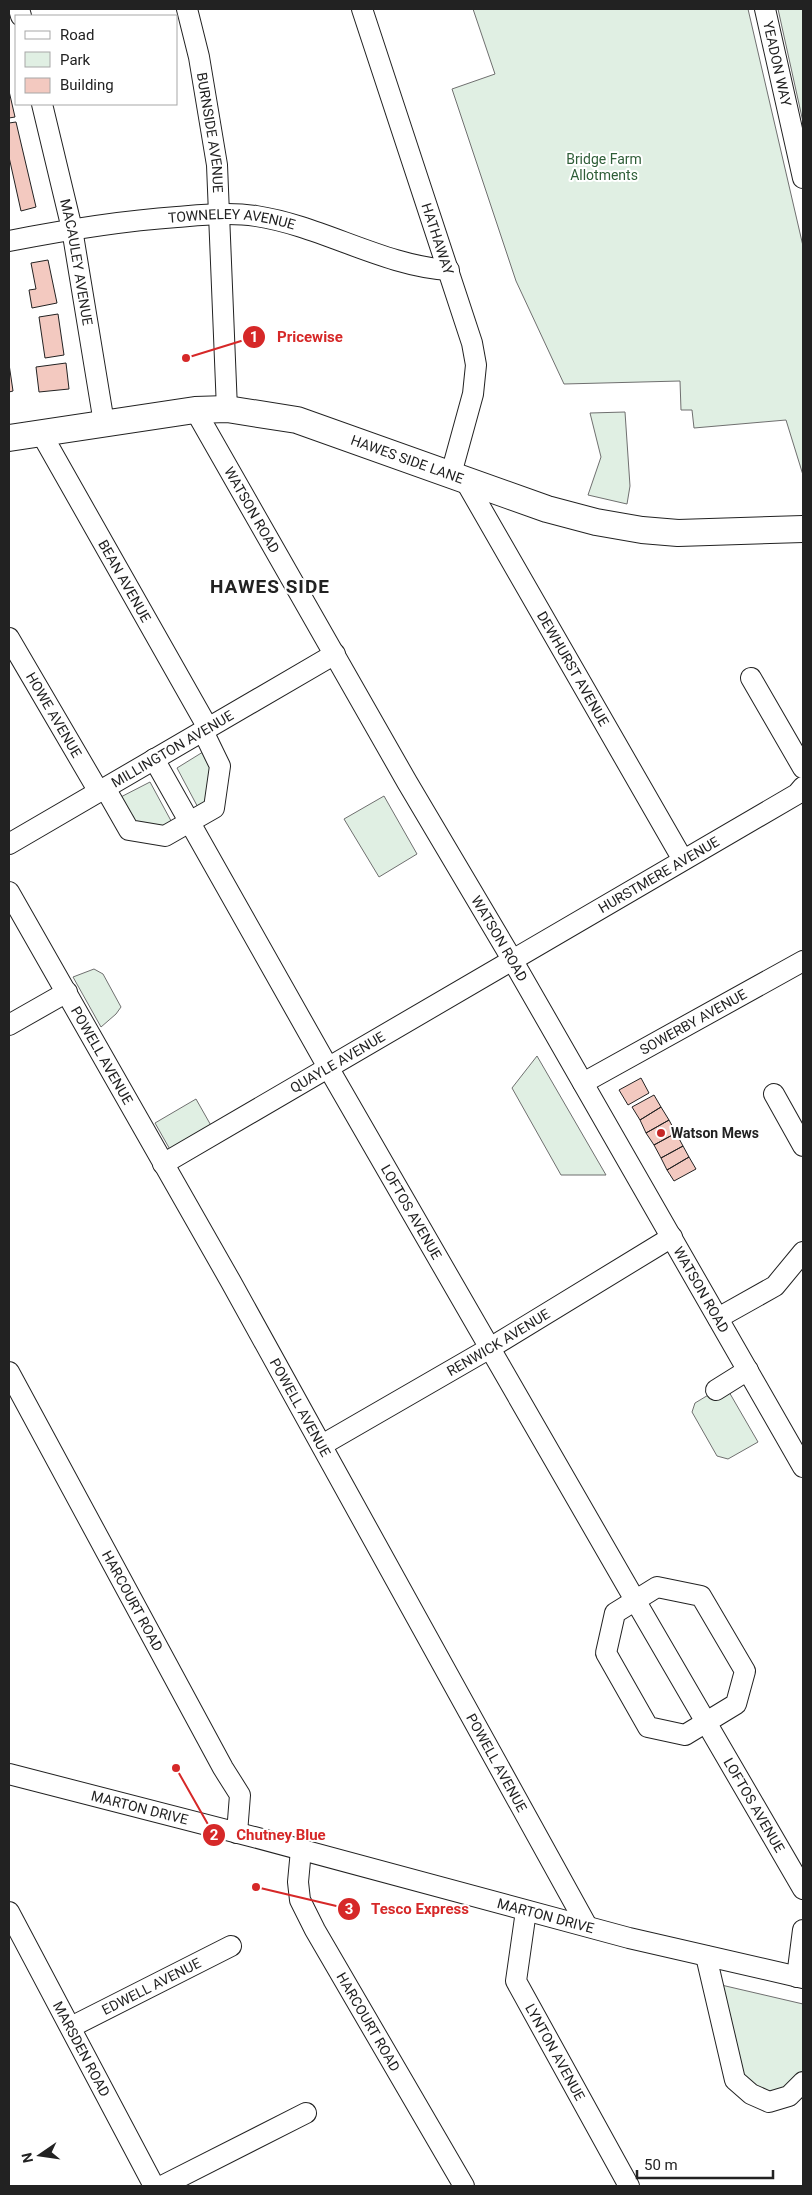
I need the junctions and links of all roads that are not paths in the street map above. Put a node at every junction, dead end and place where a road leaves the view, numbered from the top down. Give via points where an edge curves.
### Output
1 (187, 9) edge
2 (362, 9) edge
3 (765, 9) edge
4 (42, 105) edge
5 (803, 178) edge
6 (219, 214) junction
7 (72, 229) junction
8 (9, 241) edge
9 (449, 270) junction
10 (227, 409) junction
11 (195, 410) junction
12 (104, 423) junction
13 (41, 433) junction
14 (9, 438) edge
15 (457, 476) junction
16 (803, 529) edge
17 (9, 638) edge
18 (335, 654) junction
19 (751, 678) dead end
20 (206, 729) junction
21 (154, 759) junction
22 (803, 768) edge
23 (803, 787) edge
24 (102, 790) junction
25 (189, 822) junction
26 (9, 844) edge
27 (683, 860) junction
28 (9, 892) edge
29 (513, 961) junction
30 (803, 961) edge
31 (67, 992) junction
32 (9, 1026) edge
33 (329, 1069) junction
34 (583, 1083) junction
35 (774, 1094) dead end
36 (803, 1146) edge
37 (163, 1164) junction
38 (672, 1237) junction
39 (803, 1252) edge
40 (718, 1318) junction
41 (490, 1348) junction
42 (748, 1370) junction
43 (9, 1372) edge
44 (716, 1390) dead end
45 (322, 1446) junction
46 (803, 1467) edge
47 (635, 1600) junction
48 (707, 1722) junction
49 (9, 1774) edge
50 (237, 1833) junction
51 (301, 1850) junction
52 (803, 1889) edge
53 (526, 1911) junction
54 (9, 1912) edge
55 (587, 1926) junction
56 (803, 1930) edge
57 (231, 1946) dead end
58 (706, 1956) junction
59 (800, 1977) edge
60 (71, 2027) junction
61 (803, 2082) edge
62 (306, 2113) dead end
63 (154, 2186) edge
64 (162, 2186) edge
65 (464, 2186) edge
66 (629, 2186) edge

1 - 6 street, BURNSIDE AVENUE via 199,57 217,165
2 - 9 street, HATHAWAY
3 - 5 street, YEADON WAY
4 - 7 street, MACAULEY AVENUE
6 - 7 street, TOWNELEY AVENUE
6 - 9 street, TOWNELEY AVENUE via 255,216 294,224 424,268
6 - 10 street, BURNSIDE AVENUE
7 - 8 street, TOWNELEY AVENUE
7 - 12 street, MACAULEY AVENUE
9 - 15 street, HATHAWAY via 476,366
10 - 11 main road, HAWES SIDE LANE
10 - 15 main road, HAWES SIDE LANE via 297,420
11 - 12 main road, HAWES SIDE LANE
11 - 18 street, WATSON ROAD
12 - 13 main road, HAWES SIDE LANE
13 - 14 main road, HAWES SIDE LANE
13 - 20 street, BEAN AVENUE
15 - 16 main road, HAWES SIDE LANE via 547,509 642,530 678,533
15 - 27 street, DEWHURST AVENUE
17 - 24 street, HOWE AVENUE
18 - 20 street, MILLINGTON AVENUE
18 - 29 street, WATSON ROAD
19 - 22 street
20 - 21 street, MILLINGTON AVENUE
20 - 25 street via 220,766 214,808
21 - 24 street, MILLINGTON AVENUE
21 - 25 street, LOFTOS AVENUE
23 - 27 street, HURSTMERE AVENUE via 798,794
24 - 25 street via 129,830 165,836
24 - 26 street, MILLINGTON AVENUE
25 - 33 street, LOFTOS AVENUE
27 - 29 street, HURSTMERE AVENUE
28 - 31 street, POWELL AVENUE
29 - 33 street, QUAYLE AVENUE
29 - 34 street, WATSON ROAD
30 - 34 street, SOWERBY AVENUE
31 - 32 street
31 - 37 street, POWELL AVENUE
33 - 37 street, QUAYLE AVENUE
33 - 41 street, LOFTOS AVENUE
34 - 38 street, WATSON ROAD
35 - 36 street
37 - 45 street, POWELL AVENUE
38 - 40 street, WATSON ROAD
38 - 41 street, RENWICK AVENUE
39 - 40 street via 774,1286
40 - 42 street, WATSON ROAD
41 - 45 street, RENWICK AVENUE
41 - 47 street, LOFTOS AVENUE
42 - 44 street
42 - 46 street, WATSON ROAD
43 - 50 street, HARCOURT ROAD via 240,1795
45 - 55 street, POWELL AVENUE
47 - 48 street, LOFTOS AVENUE
47 - 48 street via 615,1613 606,1653 648,1727 685,1736
47 - 48 street via 657,1587 701,1596 745,1671 736,1704
48 - 52 street, LOFTOS AVENUE
49 - 50 street, MARTON DRIVE
50 - 51 street, MARTON DRIVE
51 - 53 street, MARTON DRIVE
51 - 65 street, HARCOURT ROAD via 300,1900
53 - 55 street, MARTON DRIVE
53 - 66 street, LYNTON AVENUE via 516,1981
54 - 60 street, MARSDEN ROAD
55 - 58 street, MARTON DRIVE
56 - 59 street
57 - 60 street, EDWELL AVENUE
58 - 59 street, MARTON DRIVE
58 - 61 street via 735,2080 751,2094 769,2102 789,2096
60 - 63 street, MARSDEN ROAD
62 - 64 street

